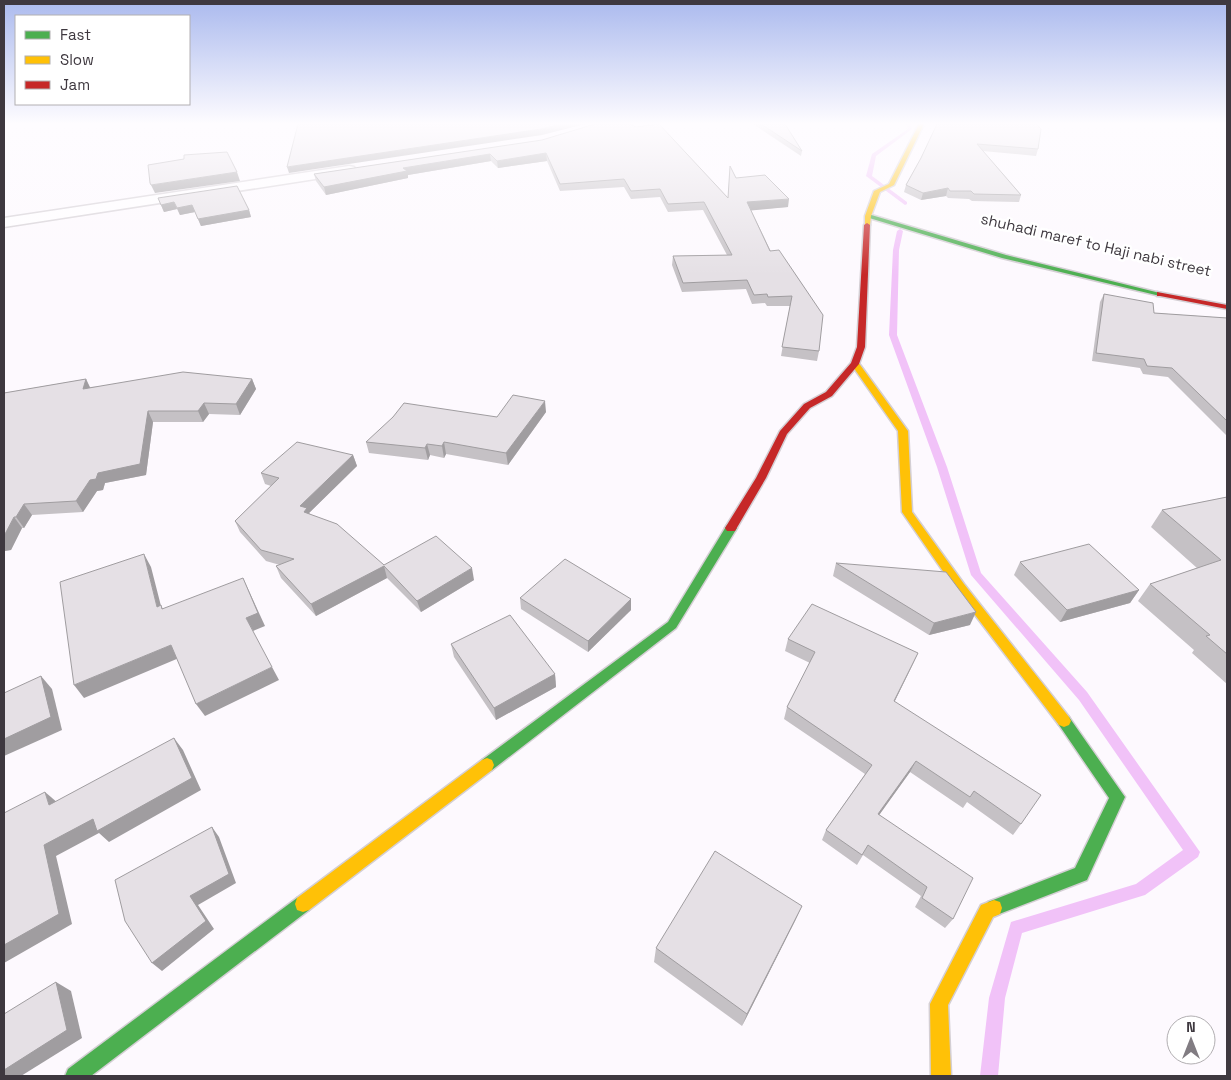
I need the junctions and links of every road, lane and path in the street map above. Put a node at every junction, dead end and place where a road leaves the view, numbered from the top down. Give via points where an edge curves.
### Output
1 (322, 174) edge
2 (896, 174) edge
3 (868, 216) junction
4 (4, 223) edge
5 (1227, 307) edge
6 (855, 364) junction
7 (75, 1076) edge
8 (941, 1076) edge

1 - 4 street
2 - 3 street via 891,185 877,191 877,204
3 - 5 street via 1004,257
3 - 6 street via 861,347
6 - 7 street via 828,394 807,406 782,433 762,478 672,625
6 - 8 street via 903,431 908,512 1117,797 1081,874 986,911 939,1004

